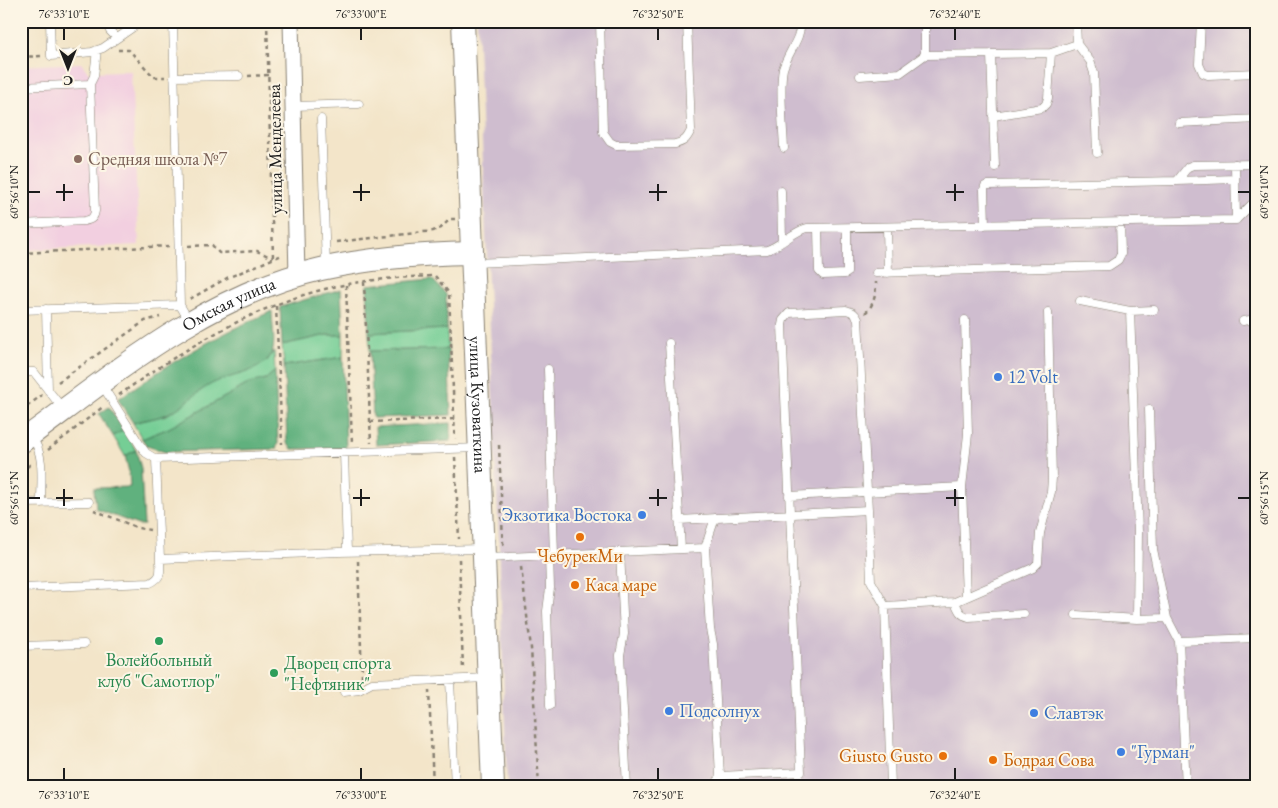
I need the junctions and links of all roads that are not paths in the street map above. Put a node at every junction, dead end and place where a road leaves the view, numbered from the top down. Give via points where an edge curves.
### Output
1 (50, 21) edge
2 (106, 21) edge
3 (142, 21) edge
4 (173, 21) edge
5 (290, 21) edge
6 (463, 21) edge
7 (600, 21) edge
8 (687, 21) edge
9 (801, 21) edge
10 (924, 21) edge
11 (1076, 21) edge
12 (1201, 21) edge
13 (117, 38) junction
14 (1077, 44) junction
15 (97, 50) junction
16 (925, 54) junction
17 (991, 54) junction
18 (1051, 54) junction
19 (1257, 72) edge
20 (239, 76) road end
21 (860, 76) dead end
22 (174, 77) junction
23 (90, 84) junction
24 (21, 87) edge
25 (359, 104) dead end
26 (293, 106) junction
27 (993, 116) junction
28 (321, 119) dead end
29 (1257, 120) edge
30 (1179, 123) dead end
31 (784, 148) dead end
32 (1097, 153) dead end
33 (1235, 164) junction
34 (1257, 164) edge
35 (995, 167) dead end
36 (1235, 179) junction
37 (1177, 181) junction
38 (781, 191) dead end
39 (1257, 199) edge
40 (1236, 220) junction
41 (1120, 222) junction
42 (21, 224) edge
43 (985, 225) junction
44 (887, 227) junction
45 (818, 228) junction
46 (847, 228) junction
47 (782, 242) junction
48 (472, 258) junction
49 (326, 268) junction
50 (876, 273) road end
51 (888, 273) junction
52 (297, 276) junction
53 (1080, 301) dead end
54 (46, 309) junction
55 (21, 310) edge
56 (1154, 310) dead end
57 (1130, 311) junction
58 (1048, 312) dead end
59 (185, 314) junction
60 (1257, 319) edge
61 (965, 320) dead end
62 (1243, 321) dead end
63 (669, 343) dead end
64 (548, 369) dead end
65 (48, 371) junction
66 (21, 372) edge
67 (34, 372) junction
68 (48, 390) junction
69 (106, 392) junction
70 (1149, 408) dead end
71 (64, 410) junction
72 (26, 438) edge
73 (489, 442) junction
74 (348, 452) junction
75 (156, 459) junction
76 (962, 487) junction
77 (867, 492) junction
78 (789, 496) junction
79 (22, 503) edge
80 (41, 503) junction
81 (90, 505) road end
82 (868, 510) junction
83 (790, 514) junction
84 (715, 518) junction
85 (679, 520) junction
86 (705, 548) junction
87 (681, 549) junction
88 (343, 552) junction
89 (620, 552) junction
90 (484, 554) junction
91 (551, 555) junction
92 (160, 559) junction
93 (21, 588) edge
94 (966, 598) junction
95 (955, 602) junction
96 (885, 606) junction
97 (1024, 614) dead end
98 (1076, 616) dead end
99 (1167, 618) junction
100 (1137, 619) junction
101 (1257, 638) edge
102 (1179, 641) junction
103 (84, 644) dead end
104 (21, 646) edge
105 (489, 678) junction
106 (450, 680) junction
107 (344, 692) dead end
108 (550, 706) dead end
109 (720, 776) junction
110 (454, 787) edge
111 (493, 787) edge
112 (626, 787) edge
113 (715, 787) edge
114 (891, 787) edge
115 (1186, 787) edge

1 - 15 lane via 51,56
2 - 13 lane via 110,32
3 - 13 lane
4 - 22 lane
5 - 26 street, улица Менделеева
6 - 48 main road, улица Кузоваткина
7 - 8 lane via 603,132 616,145 675,144 687,138 691,130
9 - 31 lane via 782,77
10 - 16 lane
11 - 14 lane
12 - 19 lane via 1199,64 1203,73
13 - 15 lane
14 - 18 lane
14 - 32 lane via 1094,72
15 - 23 lane
16 - 17 lane
16 - 21 lane via 900,73
17 - 18 lane
17 - 27 lane
18 - 27 lane via 1046,104 1042,108
20 - 22 lane
22 - 59 lane via 178,246
23 - 24 lane
23 - 42 lane via 94,216 84,221
25 - 26 lane
26 - 52 street, улица Менделеева
27 - 35 lane
28 - 49 lane
29 - 30 lane
33 - 34 lane
33 - 36 lane
33 - 37 lane via 1193,165
36 - 37 lane
36 - 40 lane
37 - 43 lane via 988,185 984,190
38 - 47 lane
39 - 40 lane
40 - 41 lane
41 - 43 lane
41 - 51 lane via 1121,254 1109,266
43 - 44 lane
44 - 46 lane
44 - 51 lane
45 - 46 lane
45 - 46 lane via 819,271 823,275 847,273
45 - 47 lane via 797,231
47 - 48 lane via 767,250
48 - 49 main road, Омская улица via 400,256
48 - 73 main road, улица Кузоваткина
49 - 52 main road, Омская улица
50 - 51 lane
52 - 59 main road, Омская улица
53 - 57 lane
54 - 55 lane
54 - 59 lane
54 - 65 lane
56 - 57 lane
57 - 100 lane via 1138,532
58 - 94 lane via 1051,492 1040,533 1038,563
59 - 69 main road, Омская улица
60 - 62 lane
61 - 76 lane via 968,434
63 - 85 lane
64 - 91 lane
65 - 67 lane
65 - 68 lane
66 - 67 lane
67 - 68 lane
68 - 71 lane
69 - 71 main road, Омская улица
69 - 75 lane via 140,445
70 - 99 lane via 1153,549
71 - 72 main road, Омская улица
72 - 80 lane via 36,442 40,457
73 - 74 lane via 455,449
73 - 90 main road, улица Кузоваткина
74 - 75 lane
74 - 88 lane
75 - 92 lane
76 - 77 lane
76 - 94 lane
77 - 78 lane
77 - 78 lane via 858,319 853,312 846,310 795,312 786,315 782,326
77 - 82 lane
78 - 83 lane
79 - 80 lane
80 - 81 lane
82 - 83 lane
82 - 96 lane via 871,580
83 - 84 lane
83 - 109 lane via 801,772
84 - 85 lane
84 - 86 lane
85 - 87 lane
86 - 87 lane
86 - 109 lane
87 - 89 lane
88 - 90 lane via 459,550
88 - 92 lane
89 - 91 lane
89 - 112 lane via 624,634 620,656
90 - 91 lane
90 - 105 main road, улица Кузоваткина
91 - 108 lane via 547,611
92 - 93 lane via 160,574 157,580 150,582
94 - 95 lane
95 - 96 lane
95 - 97 lane via 963,616
96 - 114 lane
98 - 100 lane
99 - 100 lane
99 - 102 lane
101 - 102 lane
102 - 115 lane
103 - 104 lane
105 - 106 lane
105 - 111 main road, улица Кузоваткина
106 - 107 lane via 372,683
106 - 110 lane
109 - 113 lane

